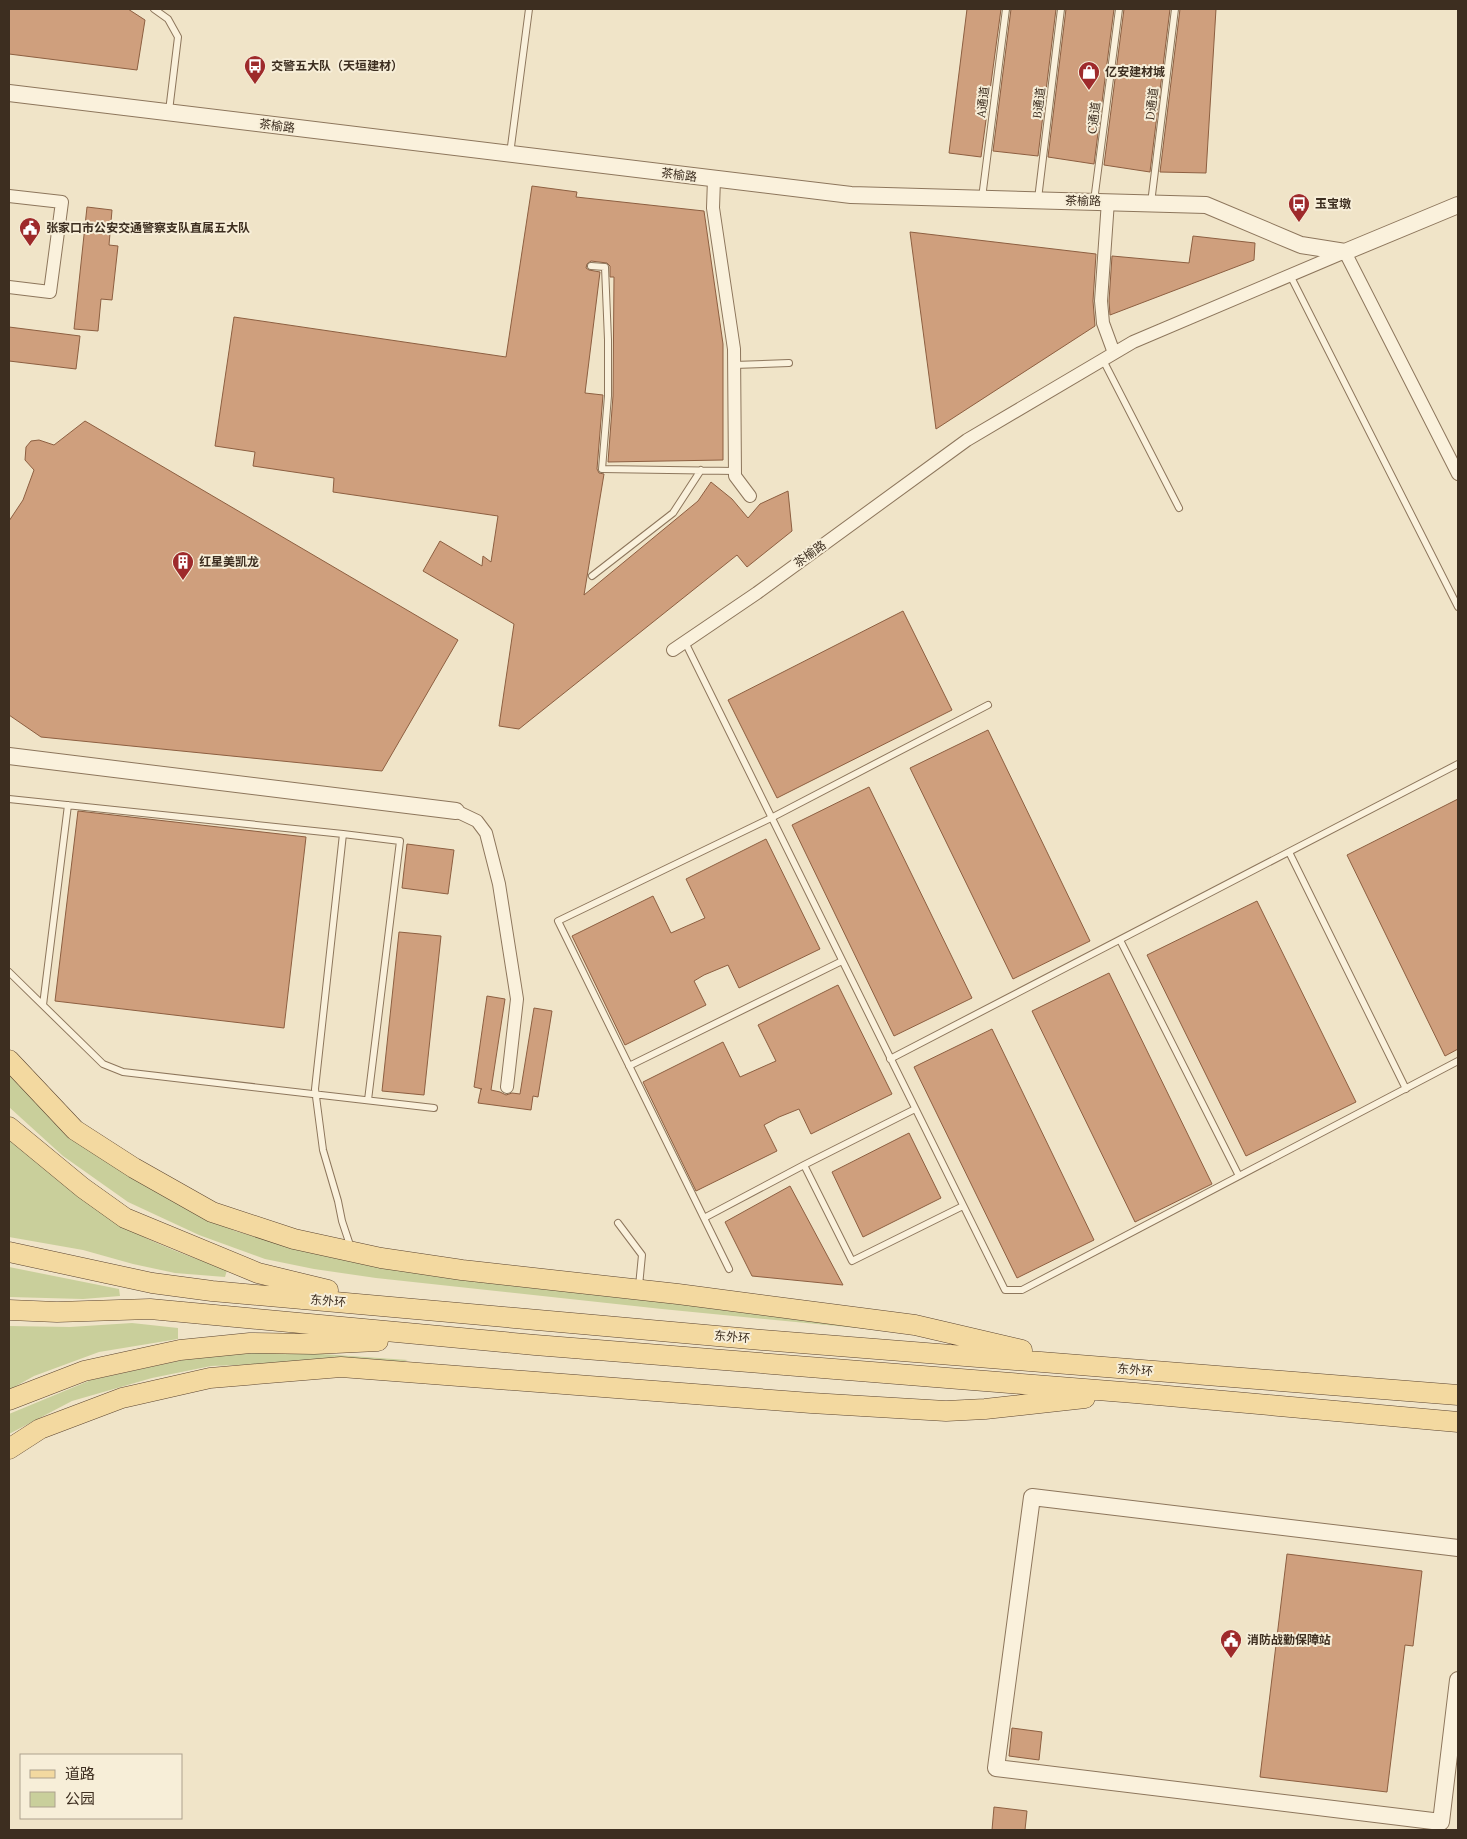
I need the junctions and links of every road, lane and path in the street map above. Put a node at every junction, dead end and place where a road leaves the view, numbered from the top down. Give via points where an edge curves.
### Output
1 (154, 9) edge
2 (529, 9) edge
3 (1006, 9) edge
4 (1062, 9) edge
5 (1119, 9) edge
6 (1175, 9) edge
7 (9, 93) edge
8 (169, 112) junction
9 (510, 155) junction
10 (714, 179) junction
11 (9, 196) edge
12 (982, 198) junction
13 (1038, 200) junction
14 (1101, 201) junction
15 (1151, 203) junction
16 (1458, 204) edge
17 (1345, 252) junction
18 (591, 266) dead end
19 (1290, 275) junction
20 (9, 287) edge
21 (1109, 356) junction
22 (789, 363) dead end
23 (734, 365) junction
24 (701, 470) junction
25 (735, 470) junction
26 (1458, 474) edge
27 (750, 496) dead end
28 (1179, 508) dead end
29 (592, 576) dead end
30 (1458, 607) edge
31 (685, 642) junction
32 (674, 650) dead end
33 (988, 705) dead end
34 (9, 756) edge
35 (1458, 764) edge
36 (9, 799) edge
37 (68, 806) junction
38 (456, 811) joint
39 (771, 818) junction
40 (343, 834) junction
41 (1289, 852) junction
42 (1120, 940) junction
43 (842, 960) junction
44 (9, 972) edge
45 (43, 1006) junction
46 (890, 1059) junction
47 (9, 1060) edge
48 (1458, 1061) edge
49 (630, 1066) junction
50 (507, 1086) dead end
51 (1406, 1089) junction
52 (315, 1094) junction
53 (368, 1100) junction
54 (434, 1108) dead end
55 (915, 1109) junction
56 (9, 1127) edge
57 (804, 1165) junction
58 (1239, 1176) junction
59 (963, 1206) junction
60 (704, 1218) junction
61 (618, 1223) dead end
62 (9, 1252) edge
63 (353, 1252) junction
64 (729, 1269) dead end
65 (638, 1289) junction
66 (9, 1310) edge
67 (453, 1312) junction
68 (450, 1337) junction
69 (1138, 1371) junction
70 (1134, 1393) junction
71 (1458, 1395) edge
72 (9, 1400) edge
73 (1458, 1422) edge
74 (9, 1449) edge
75 (1458, 1548) edge
76 (1458, 1682) edge

1 - 8 lane via 168,19 178,36
2 - 9 lane
3 - 12 lane, A通道
4 - 13 lane, B通道
5 - 14 lane, C通道
6 - 15 lane, D通道
7 - 8 street, 茶榆路
8 - 9 street, 茶榆路
9 - 10 street, 茶榆路
10 - 12 street, 茶榆路 via 851,195
10 - 23 street via 713,208
11 - 20 street via 62,202 50,292
12 - 13 street, 茶榆路
13 - 14 street, 茶榆路
14 - 15 street, 茶榆路
14 - 21 street via 1101,301
15 - 17 street, 茶榆路 via 1206,205 1301,245
16 - 17 street, 茶榆路
17 - 19 street, 茶榆路
17 - 26 street
18 - 24 lane via 605,268 608,396 602,469
19 - 21 street, 茶榆路 via 1133,342
19 - 30 lane
21 - 28 lane
21 - 31 street, 茶榆路 via 967,440
22 - 23 lane
23 - 25 street
24 - 25 lane
24 - 29 lane via 673,513
25 - 27 street via 735,476
31 - 32 street, 茶榆路
31 - 39 lane
33 - 39 lane
34 - 38 street
35 - 41 lane
36 - 37 lane
37 - 40 lane
37 - 45 lane
38 - 50 street via 477,821 486,833 499,884 517,998
39 - 43 lane
39 - 49 lane via 558,921
40 - 52 lane
40 - 53 lane via 400,841
41 - 42 lane
41 - 51 lane
42 - 46 lane
42 - 58 lane
43 - 46 lane
43 - 49 lane
44 - 45 lane
45 - 52 lane via 103,1064 123,1072
46 - 55 lane
47 - 63 main road via 75,1130 212,1212 294,1239
48 - 51 lane
49 - 60 lane
51 - 58 lane
52 - 53 lane
52 - 63 lane via 323,1150
53 - 54 lane
55 - 57 lane
55 - 59 lane
56 - 67 main road via 83,1188 126,1218 194,1247 258,1273 311,1287
57 - 59 lane via 852,1261
57 - 60 lane
58 - 59 lane via 1022,1290 1005,1290
60 - 64 lane
61 - 65 lane via 642,1255
62 - 67 main road, 东外环 via 182,1288
63 - 65 main road via 462,1270
65 - 69 main road via 915,1325 1000,1346
66 - 68 main road via 150,1309
67 - 69 main road, 东外环
68 - 70 main road
68 - 72 main road via 314,1344 250,1343 180,1350 84,1371
69 - 71 main road, 东外环
70 - 73 main road, 东外环
70 - 74 main road via 946,1411 340,1367 210,1378 122,1398 40,1429
75 - 76 street via 1032,1497 996,1768 1441,1822

